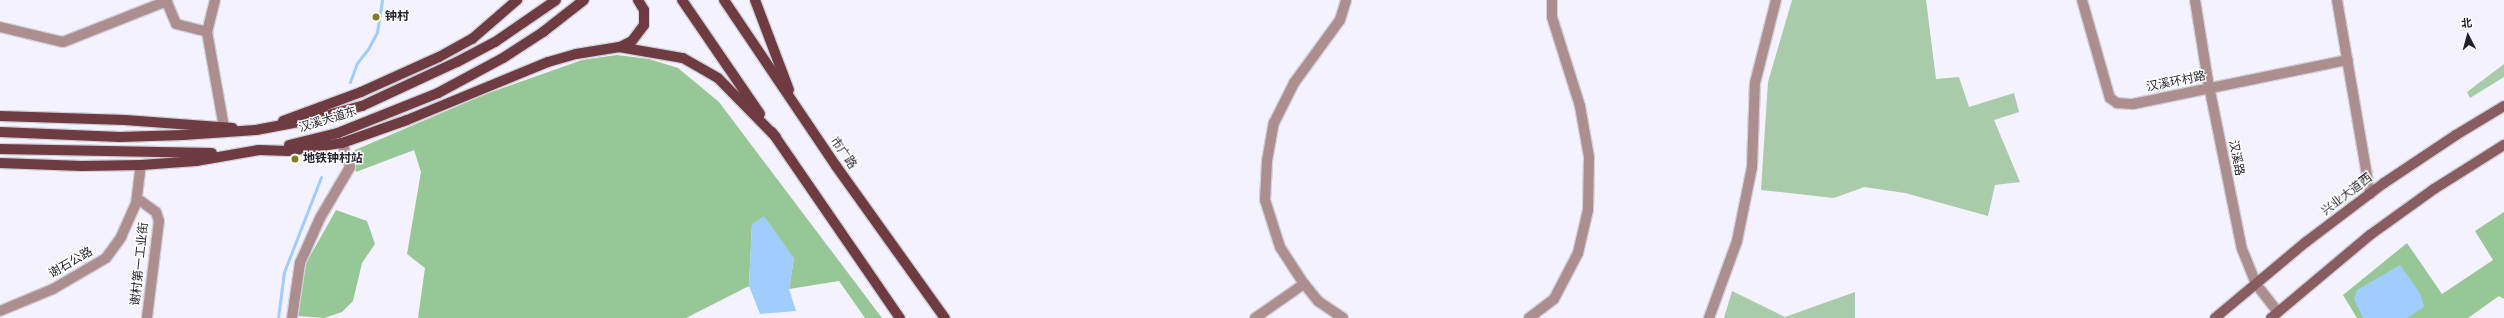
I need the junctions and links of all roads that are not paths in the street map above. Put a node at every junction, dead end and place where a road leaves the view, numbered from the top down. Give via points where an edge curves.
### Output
1 (215, 0) edge
2 (517, 0) edge
3 (556, 0) edge
4 (584, 0) edge
5 (638, 0) edge
6 (682, 0) edge
7 (724, 0) edge
8 (755, 0) edge
9 (1346, 0) edge
10 (1552, 0) edge
11 (1776, 0) edge
12 (2082, 0) edge
13 (2195, 0) edge
14 (2337, 0) edge
15 (166, 1) edge
16 (0, 28) edge
17 (207, 32) junction
18 (618, 47) junction
19 (2348, 60) junction
20 (2209, 88) junction
21 (795, 106) junction
22 (2504, 106) edge
23 (0, 116) edge
24 (224, 127) junction
25 (256, 130) junction
26 (0, 132) edge
27 (776, 138) junction
28 (342, 143) junction
29 (2504, 145) edge
30 (0, 149) edge
31 (259, 150) junction
32 (0, 162) edge
33 (141, 165) junction
34 (2370, 194) junction
35 (138, 198) junction
36 (1304, 284) junction
37 (2256, 284) junction
38 (0, 311) edge
39 (2274, 315) edge
40 (147, 318) edge
41 (292, 318) edge
42 (900, 318) edge
43 (945, 318) edge
44 (1255, 318) edge
45 (1343, 318) edge
46 (1529, 318) edge
47 (1709, 318) edge
48 (2215, 318) edge

1 - 17 street
2 - 25 main road via 472,39 438,57 361,92
3 - 25 main road, 汉溪大道东 via 495,42 362,106
4 - 31 main road, 汉溪大道东 via 543,32 503,58 438,93 338,133
5 - 18 main road via 644,10 644,25 632,41
6 - 27 main road
7 - 21 main road, 市广路
8 - 21 main road
9 - 36 street via 1340,20 1294,84 1278,116 1267,161 1265,200 1280,247
10 - 46 street via 1552,17 1580,106 1588,157 1588,210 1578,253 1554,298
11 - 47 street via 1755,84 1752,168 1737,241
12 - 20 street, 汉溪环村路 via 2110,98 2118,103 2133,104
13 - 20 street, 汉溪路
14 - 19 street
15 - 16 street via 63,42
15 - 17 street via 176,24
17 - 24 street
18 - 27 main road via 684,58 718,78
18 - 28 main road via 548,62 407,120
19 - 20 street, 汉溪环村路
19 - 34 street
20 - 37 street, 汉溪路 via 2242,249
21 - 43 main road, 市广路
22 - 34 street, 兴业大道西 via 2456,135
23 - 24 main road
24 - 25 main road
25 - 26 main road, 汉溪大道东 via 120,137
27 - 42 main road
28 - 31 main road via 289,150
28 - 41 street via 350,167 320,218 300,263
29 - 39 street via 2434,189 2370,235
30 - 31 main road, 汉溪大道东 via 179,154
31 - 33 main road via 196,161
32 - 33 main road via 82,166
33 - 35 street, 谢石公路
34 - 37 street, 兴业大道西
35 - 38 street, 谢石公路 via 122,237 106,258 53,289
35 - 40 street, 谢村第一工业街 via 156,212 159,221
36 - 44 street
36 - 45 street via 1318,301
37 - 39 street, 汉溪路
37 - 48 street, 兴业大道西

